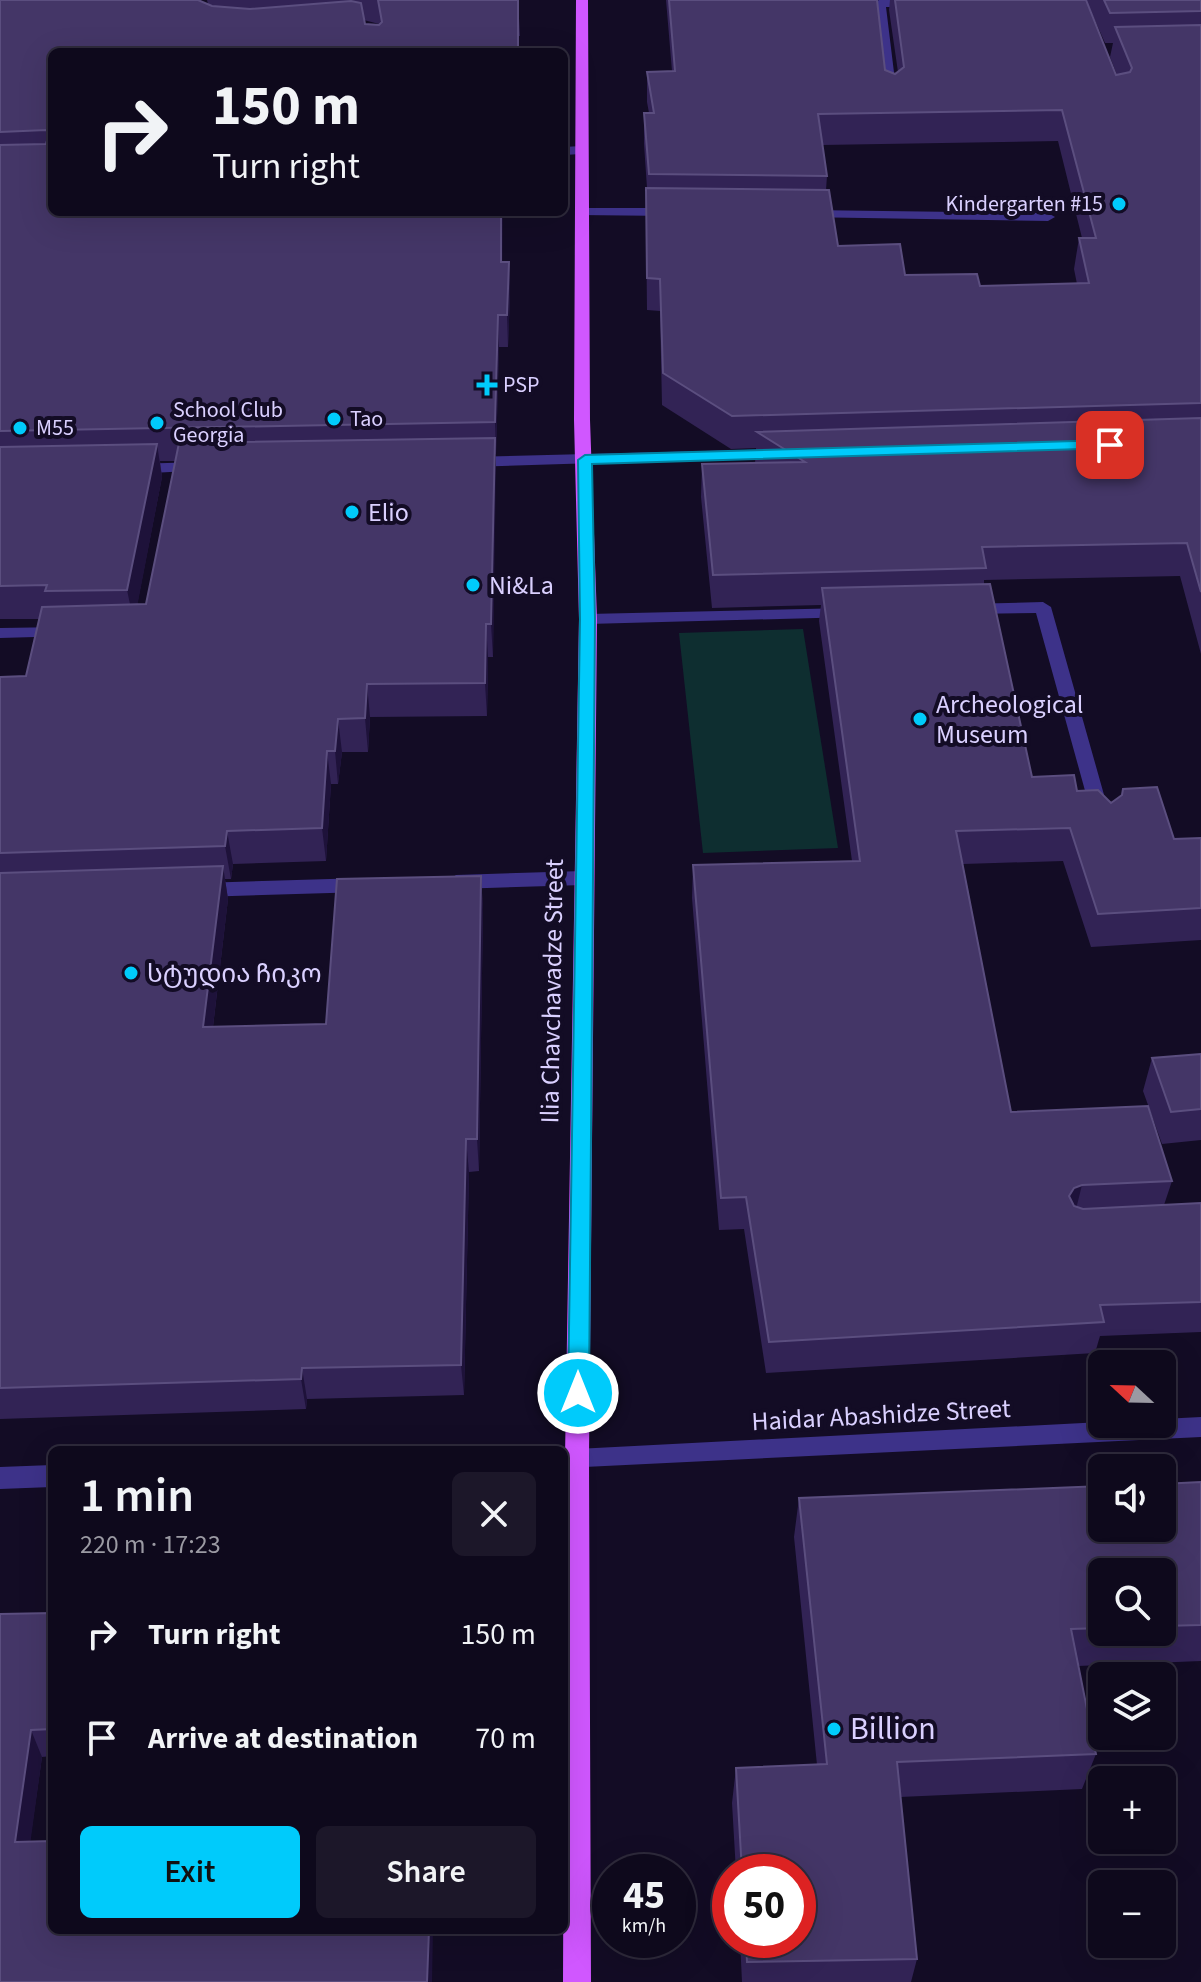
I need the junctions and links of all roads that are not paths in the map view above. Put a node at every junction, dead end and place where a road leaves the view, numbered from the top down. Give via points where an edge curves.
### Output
1 (582, 0) edge
2 (925, 3) edge
3 (891, 98) edge
4 (581, 150) junction
5 (568, 151) edge
6 (583, 212) junction
7 (688, 213) edge
8 (797, 214) edge
9 (1048, 217) dead end
10 (794, 454) edge
11 (585, 460) junction
12 (456, 462) edge
13 (222, 467) edge
14 (175, 468) junction
15 (112, 469) edge
16 (171, 489) edge
17 (949, 610) edge
18 (871, 612) edge
19 (588, 619) junction
20 (79, 632) edge
21 (0, 633) edge
22 (1104, 826) edge
23 (583, 878) junction
24 (441, 882) edge
25 (379, 884) edge
26 (178, 891) edge
27 (1201, 1427) edge
28 (570, 1457) edge
29 (48, 1476) edge
30 (0, 1478) edge
31 (577, 1982) edge

1 - 4 main road, Ilia Chavchavadze Street
2 - 3 street via 879,4
4 - 5 street
4 - 6 main road, Ilia Chavchavadze Street
6 - 7 street
6 - 11 main road, Ilia Chavchavadze Street
8 - 9 street
10 - 11 street
11 - 12 street
11 - 19 main road, Ilia Chavchavadze Street
13 - 14 street
14 - 15 street
14 - 16 street
17 - 22 street via 1043,607
18 - 19 street
19 - 23 main road, Ilia Chavchavadze Street
20 - 21 street
23 - 24 street
23 - 28 main road, Ilia Chavchavadze Street
25 - 26 street
27 - 28 street, Haidar Abashidze Street
28 - 31 main road, Ilia Chavchavadze Street
29 - 30 street

